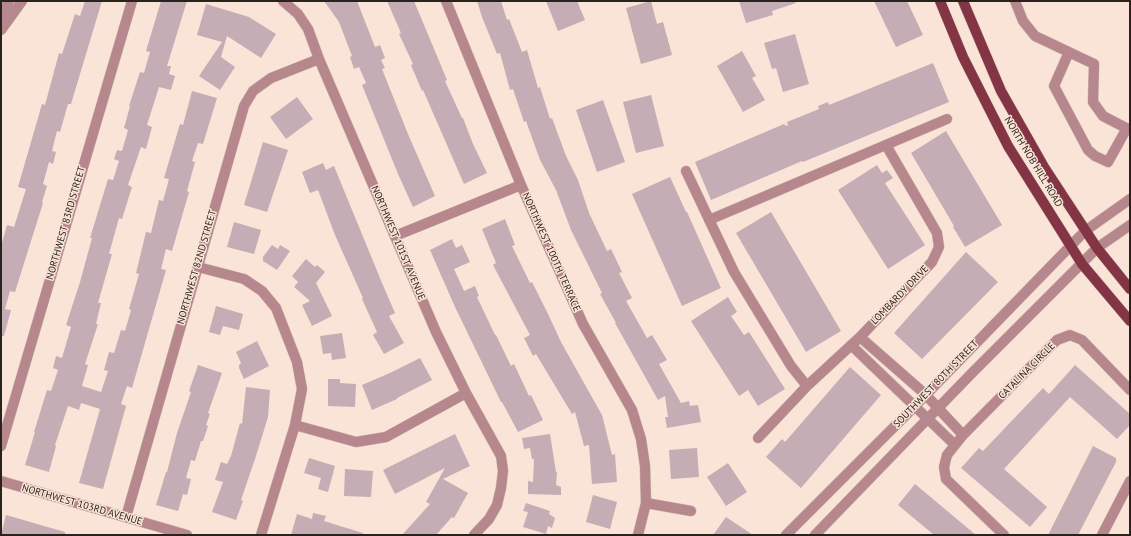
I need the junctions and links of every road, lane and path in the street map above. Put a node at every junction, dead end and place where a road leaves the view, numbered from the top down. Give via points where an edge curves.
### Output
1 (9, 1) edge
2 (22, 1) edge
3 (132, 1) edge
4 (283, 1) edge
5 (446, 1) edge
6 (940, 1) edge
7 (963, 1) edge
8 (1015, 1) edge
9 (1, 22) edge
10 (1, 30) edge
11 (1069, 52) junction
12 (319, 59) junction
13 (947, 119) dead end
14 (1128, 129) edge
15 (886, 145) junction
16 (686, 171) dead end
17 (521, 185) junction
18 (1130, 199) edge
19 (709, 220) junction
20 (1130, 225) edge
21 (1085, 231) junction
22 (395, 236) junction
23 (1070, 246) junction
24 (1097, 248) junction
25 (1082, 264) junction
26 (198, 267) junction
27 (1130, 289) edge
28 (1130, 321) edge
29 (860, 337) junction
30 (851, 345) junction
31 (886, 360) junction
32 (877, 370) junction
33 (807, 386) junction
34 (1130, 390) edge
35 (466, 393) junction
36 (925, 394) junction
37 (915, 406) junction
38 (938, 409) junction
39 (928, 419) junction
40 (295, 425) junction
41 (963, 435) junction
42 (758, 438) dead end
43 (955, 445) junction
44 (1, 446) edge
45 (1, 481) edge
46 (1130, 481) edge
47 (646, 503) junction
48 (691, 511) dead end
49 (126, 517) junction
50 (187, 535) edge
51 (261, 535) edge
52 (474, 535) edge
53 (638, 535) edge
54 (786, 535) edge
55 (815, 535) edge
56 (1004, 535) edge
57 (1102, 535) edge

1 - 9 street
2 - 10 street
3 - 44 street, NORTHWEST 83RD STREET
4 - 12 street, NORTHWEST 101ST AVENUE via 298,14 308,30
5 - 17 street, NORTHWEST 100TH TERRACE
6 - 23 main road, NORTH NOB HILL ROAD via 963,57 1008,146
7 - 21 main road, NORTH NOB HILL ROAD via 1001,91 1044,167
8 - 11 street via 1022,21 1035,36
11 - 14 street via 1094,64 1093,102 1103,116
11 - 14 street via 1054,86 1088,150 1108,162
12 - 22 street, NORTHWEST 101ST AVENUE
12 - 26 street, NORTHWEST 82ND STREET via 271,78 253,91 244,106
13 - 15 street
15 - 19 street
15 - 29 street, LOMBARDY DRIVE via 937,233 939,247 932,262
16 - 19 street
17 - 22 street
17 - 47 street, NORTHWEST 100TH TERRACE via 583,324 632,410 641,439
18 - 21 street, SOUTHWEST 80TH STREET
19 - 33 street via 734,272 791,366
20 - 24 street, SOUTHWEST 80TH STREET
21 - 23 street, SOUTHWEST 80TH STREET
21 - 24 main road, NORTH NOB HILL ROAD
22 - 35 street, NORTHWEST 101ST AVENUE via 436,332
23 - 25 main road, NORTH NOB HILL ROAD
23 - 36 street, SOUTHWEST 80TH STREET
24 - 25 street, SOUTHWEST 80TH STREET
24 - 27 main road, NORTH NOB HILL ROAD
25 - 28 main road, NORTH NOB HILL ROAD
25 - 38 street, SOUTHWEST 80TH STREET
26 - 40 street via 244,279 262,291 276,308 298,362 302,389
26 - 49 street, NORTHWEST 82ND STREET
29 - 30 street, LOMBARDY DRIVE
29 - 31 street via 879,344 887,354
30 - 32 street
30 - 33 street, LOMBARDY DRIVE
31 - 32 street
31 - 36 street
32 - 37 street
33 - 42 street, LOMBARDY DRIVE
34 - 41 street, CATALINA CIRCLE via 1082,340 1070,335 1057,340
35 - 40 street via 386,436 356,442
35 - 52 street, NORTHWEST 101ST AVENUE via 501,456 502,471 497,505 489,520
36 - 37 street, SOUTHWEST 80TH STREET
36 - 38 street
37 - 39 street
37 - 54 street, SOUTHWEST 80TH STREET
38 - 39 street, SOUTHWEST 80TH STREET
38 - 41 street
39 - 43 street
39 - 55 street, SOUTHWEST 80TH STREET
40 - 51 street
41 - 43 street, CATALINA CIRCLE
43 - 56 street, CATALINA CIRCLE via 947,454 944,467 946,479
45 - 49 street, NORTHWEST 103RD AVENUE
46 - 57 street
47 - 48 street
47 - 53 street, NORTHWEST 100TH TERRACE
49 - 50 street, NORTHWEST 103RD AVENUE

